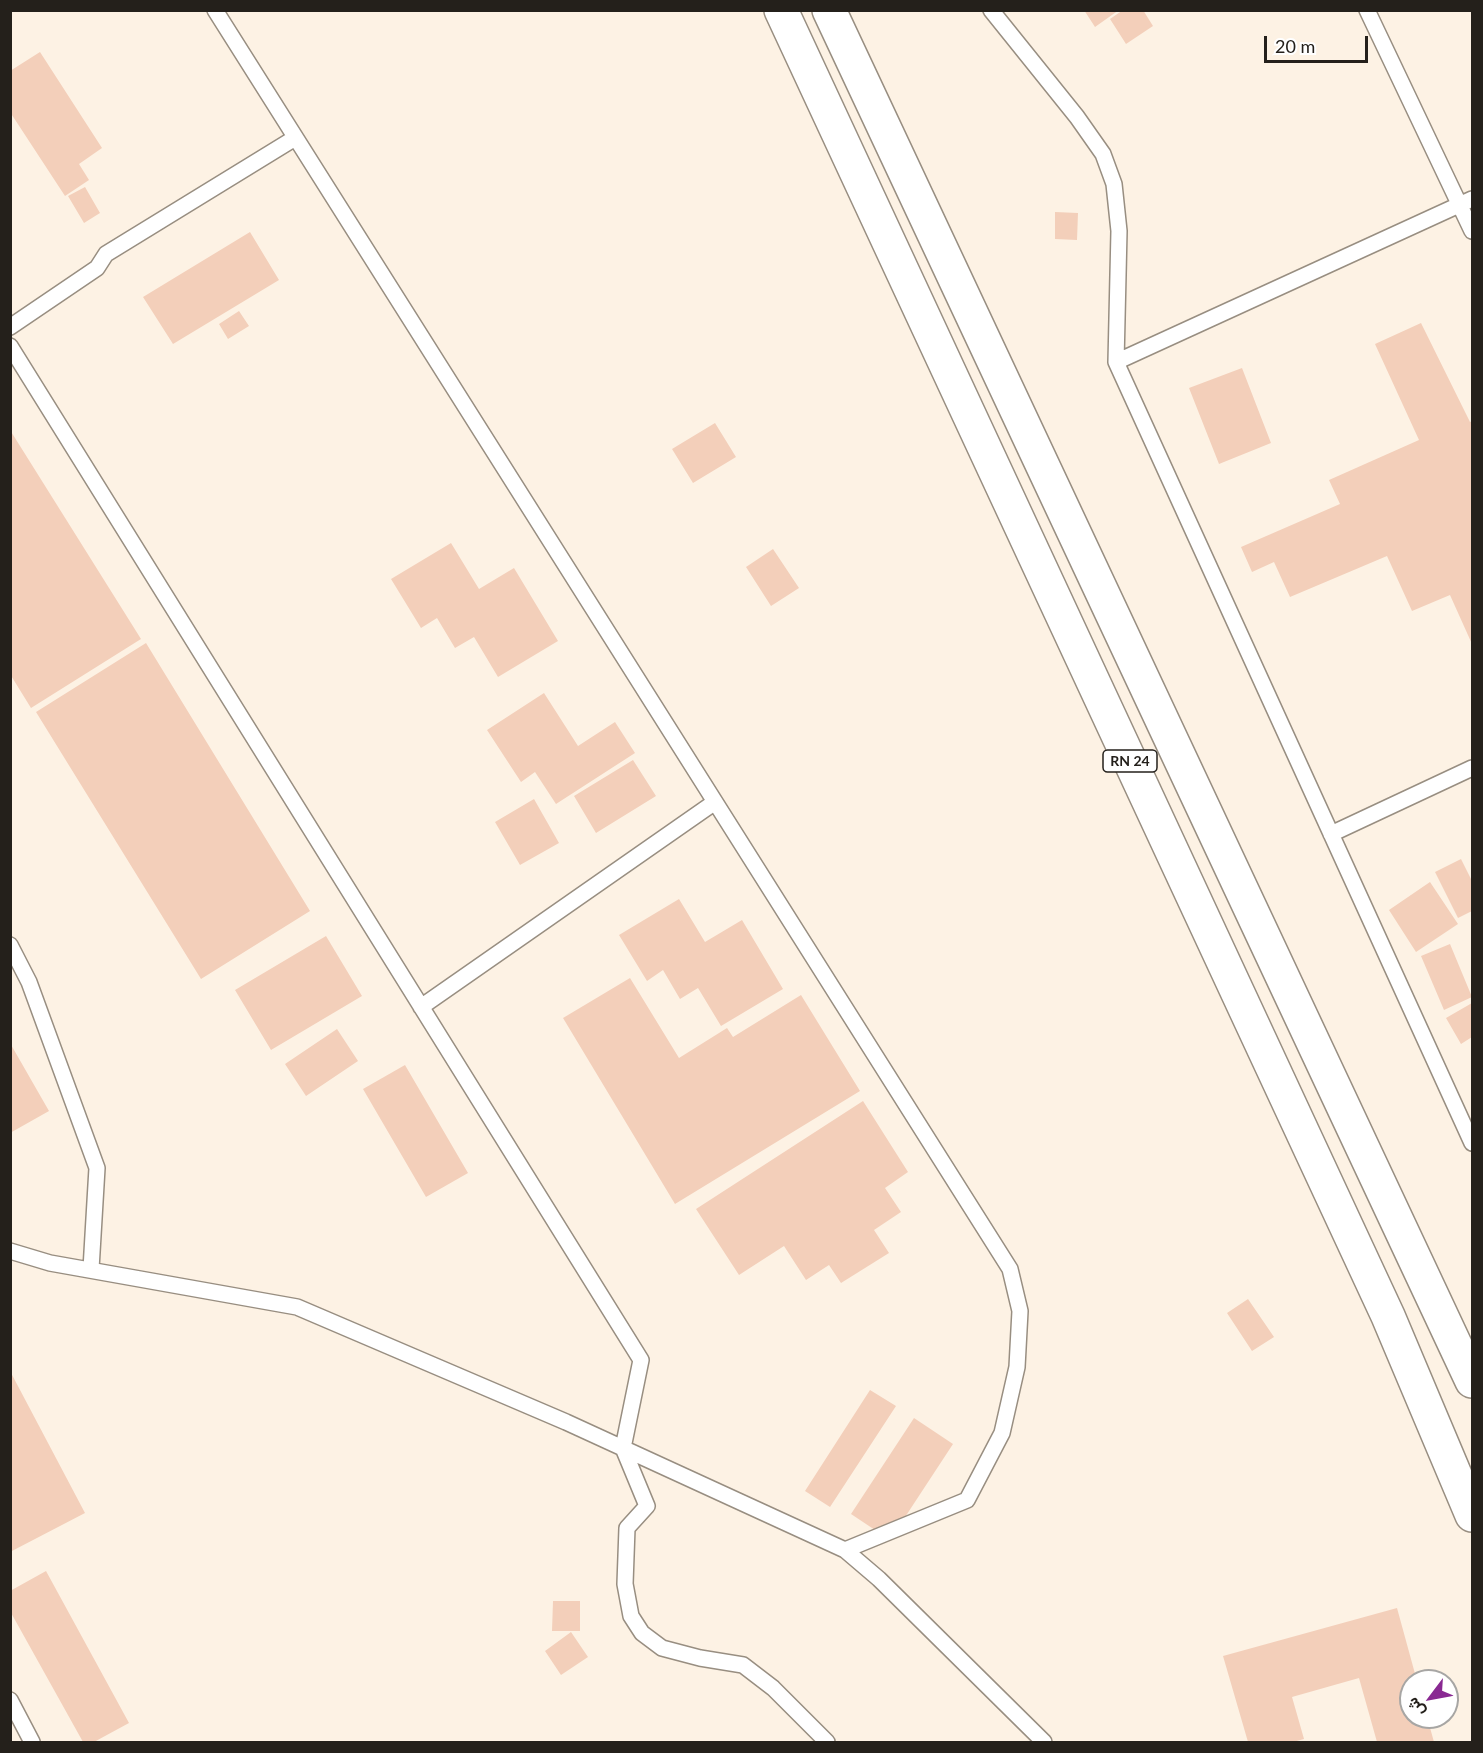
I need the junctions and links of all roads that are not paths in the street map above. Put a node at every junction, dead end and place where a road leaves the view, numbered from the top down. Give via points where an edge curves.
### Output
1 (215, 10) edge
2 (782, 10) edge
3 (829, 10) edge
4 (991, 10) edge
5 (1367, 10) edge
6 (295, 138) junction
7 (1466, 202) edge
8 (1473, 231) edge
9 (10, 327) edge
10 (10, 346) edge
11 (1116, 362) junction
12 (1473, 768) edge
13 (715, 802) junction
14 (1331, 834) junction
15 (10, 945) edge
16 (421, 1007) junction
17 (1473, 1143) edge
18 (10, 1251) edge
19 (91, 1269) junction
20 (1473, 1381) edge
21 (623, 1448) junction
22 (1473, 1515) edge
23 (845, 1550) junction
24 (10, 1700) edge
25 (32, 1743) edge
26 (827, 1743) edge
27 (1044, 1743) edge

1 - 6 lane
2 - 22 highway, RN 24 via 1388,1316
3 - 20 highway, RN 24
4 - 11 lane via 1077,117 1102,154 1114,184 1119,231
5 - 7 lane
6 - 9 lane via 106,254 97,268
6 - 13 lane
7 - 8 lane
7 - 11 lane
10 - 16 lane
11 - 14 lane
12 - 14 lane
13 - 16 lane
13 - 23 lane via 1010,1269 1020,1311 1017,1367 1002,1433 968,1500
14 - 17 lane
15 - 19 lane via 29,982 98,1168
16 - 21 lane via 641,1360
18 - 19 lane via 50,1263
19 - 21 lane via 297,1307
21 - 23 lane
21 - 26 lane via 646,1506 627,1528 625,1584 631,1616 642,1633 662,1648 743,1665
23 - 27 lane
24 - 25 lane

